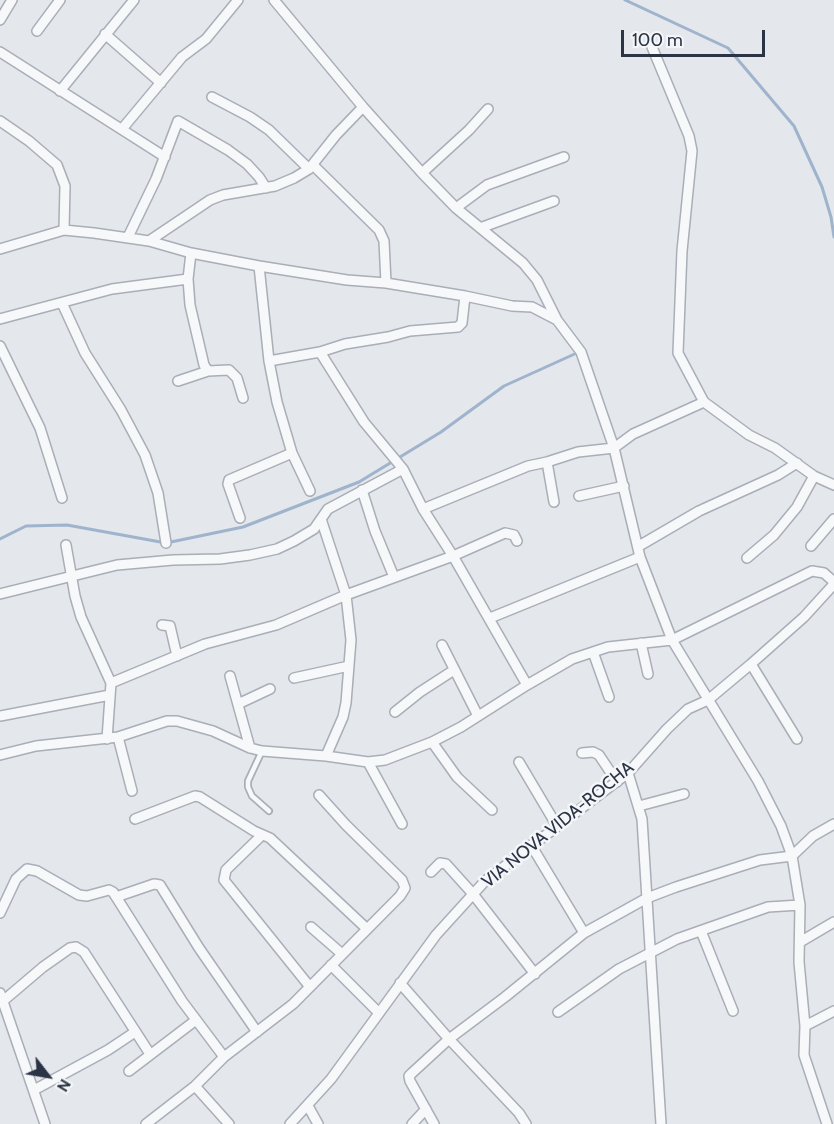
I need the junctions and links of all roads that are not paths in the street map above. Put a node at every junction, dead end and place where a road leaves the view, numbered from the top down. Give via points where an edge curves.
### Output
1 (12, 0) edge
2 (60, 0) edge
3 (134, 0) edge
4 (238, 0) edge
5 (274, 0) edge
6 (0, 20) edge
7 (37, 31) dead end
8 (105, 34) junction
9 (652, 47) dead end
10 (0, 52) edge
11 (161, 83) junction
12 (60, 91) junction
13 (212, 97) dead end
14 (363, 107) junction
15 (488, 109) dead end
16 (0, 122) edge
17 (122, 129) junction
18 (165, 157) junction
19 (564, 157) dead end
20 (311, 167) junction
21 (422, 173) junction
22 (266, 188) junction
23 (554, 201) dead end
24 (456, 208) junction
25 (480, 228) junction
26 (64, 230) junction
27 (128, 237) junction
28 (149, 242) junction
29 (0, 249) edge
30 (191, 253) junction
31 (259, 266) junction
32 (188, 279) junction
33 (386, 283) junction
34 (465, 296) junction
35 (62, 303) junction
36 (0, 319) edge
37 (557, 320) junction
38 (0, 346) edge
39 (320, 352) junction
40 (269, 361) junction
41 (208, 371) junction
42 (178, 381) dead end
43 (243, 398) dead end
44 (704, 402) junction
45 (614, 448) junction
46 (292, 453) junction
47 (547, 462) junction
48 (797, 463) junction
49 (403, 469) junction
50 (814, 476) junction
51 (834, 485) edge
52 (624, 486) junction
53 (362, 490) junction
54 (310, 491) dead end
55 (579, 496) dead end
56 (62, 498) dead end
57 (554, 502) dead end
58 (423, 509) junction
59 (240, 518) dead end
60 (321, 519) junction
61 (834, 519) edge
62 (517, 541) dead end
63 (166, 543) dead end
64 (66, 545) dead end
65 (639, 546) junction
66 (811, 546) dead end
67 (453, 556) junction
68 (640, 557) junction
69 (747, 558) dead end
70 (394, 577) junction
71 (72, 578) junction
72 (834, 583) edge
73 (0, 594) edge
74 (346, 595) junction
75 (490, 618) junction
76 (162, 625) dead end
77 (672, 640) junction
78 (641, 643) junction
79 (442, 645) dead end
80 (592, 652) junction
81 (177, 656) junction
82 (752, 664) junction
83 (349, 666) junction
84 (454, 670) junction
85 (648, 674) dead end
86 (230, 676) dead end
87 (294, 678) dead end
88 (111, 683) junction
89 (527, 685) junction
90 (270, 689) dead end
91 (110, 695) junction
92 (609, 697) dead end
93 (708, 700) junction
94 (238, 704) junction
95 (395, 712) dead end
96 (0, 716) edge
97 (478, 716) junction
98 (118, 737) junction
99 (107, 739) junction
100 (797, 739) dead end
101 (432, 742) junction
102 (250, 748) junction
103 (262, 751) junction
104 (582, 753) dead end
105 (0, 755) edge
106 (326, 756) junction
107 (368, 762) junction
108 (519, 762) dead end
109 (627, 773) junction
110 (617, 782) junction
111 (132, 791) dead end
112 (684, 794) dead end
113 (319, 795) dead end
114 (639, 806) junction
115 (492, 810) dead end
116 (268, 811) dead end
117 (135, 819) dead end
118 (402, 824) dead end
119 (834, 824) edge
120 (556, 826) junction
121 (262, 835) junction
122 (531, 845) junction
123 (792, 856) junction
124 (431, 872) dead end
125 (473, 894) junction
126 (116, 897) junction
127 (647, 898) junction
128 (800, 904) junction
129 (0, 913) edge
130 (834, 922) edge
131 (311, 927) dead end
132 (366, 928) junction
133 (701, 931) junction
134 (584, 933) junction
135 (800, 942) junction
136 (649, 952) junction
137 (342, 954) junction
138 (331, 965) junction
139 (535, 974) junction
140 (400, 983) junction
141 (310, 987) junction
142 (2, 997) edge
143 (733, 1011) dead end
144 (834, 1011) edge
145 (378, 1012) junction
146 (558, 1012) dead end
147 (196, 1020) junction
148 (805, 1026) junction
149 (135, 1032) junction
150 (257, 1032) junction
151 (449, 1039) junction
152 (150, 1054) junction
153 (224, 1057) junction
154 (129, 1071) dead end
155 (195, 1086) junction
156 (33, 1090) junction
157 (308, 1106) junction
158 (426, 1109) junction
159 (45, 1124) edge
160 (146, 1124) edge
161 (229, 1124) edge
162 (290, 1124) edge
163 (318, 1124) edge
164 (412, 1124) edge
165 (434, 1124) edge
166 (526, 1124) edge
167 (661, 1124) edge
168 (827, 1124) edge

1 - 6 street
2 - 7 street
3 - 8 street
4 - 11 street via 206,39 182,57
5 - 14 street
8 - 11 street
8 - 12 street
9 - 44 street via 692,151 682,251 678,353
10 - 12 street
11 - 17 street
12 - 17 street
13 - 20 street via 269,130
14 - 20 street
14 - 21 street
15 - 21 street
16 - 26 street via 57,165 65,186
17 - 18 street
18 - 22 street via 176,124 181,122 247,164
18 - 27 street
19 - 24 street via 487,185
20 - 22 street
20 - 33 street via 379,230 384,241
21 - 24 street
22 - 28 street via 210,200
23 - 25 street
24 - 25 street
25 - 37 street via 523,263
26 - 27 street
26 - 29 street
27 - 28 street
28 - 30 street
30 - 31 street
30 - 32 street
31 - 33 street
31 - 40 street
32 - 35 street via 112,290
32 - 41 street via 193,323
33 - 34 street
34 - 37 street via 532,307
34 - 39 street via 462,323 458,327 410,331
35 - 36 street
35 - 63 street via 85,353 145,454 158,493
37 - 45 street via 580,352
38 - 56 street via 40,428
39 - 40 street
39 - 49 street via 364,422
40 - 46 street
41 - 42 street
41 - 43 street via 229,370 237,378
44 - 45 street via 633,434
44 - 48 street
45 - 47 street via 578,452
45 - 52 street
46 - 54 street
46 - 59 street via 228,482
47 - 57 street
47 - 58 street
48 - 50 street
48 - 65 street via 699,511
49 - 53 street
49 - 58 street
50 - 51 street
50 - 69 street via 797,507 774,536
52 - 55 street
52 - 65 street
53 - 60 street via 328,509
53 - 70 street
58 - 67 street
60 - 71 street via 314,529 278,549 220,559 117,565
60 - 74 street
61 - 66 street
62 - 67 street via 514,534 505,533
64 - 71 street
65 - 68 street
67 - 70 street
67 - 75 street
68 - 75 street
68 - 77 street
70 - 74 street
71 - 73 street
71 - 88 street via 81,617
72 - 77 street via 824,573 812,570
72 - 82 street, VIA NOVA VIDA-ROCHA via 804,617
74 - 81 street via 268,628 217,640
74 - 83 street via 351,640
75 - 89 street
76 - 81 street via 170,626
77 - 78 street
77 - 93 street
78 - 80 street
78 - 85 street
79 - 84 street
80 - 89 street
80 - 92 street
81 - 88 street
82 - 93 street, VIA NOVA VIDA-ROCHA
82 - 100 street
83 - 87 street
83 - 106 street via 343,717
84 - 95 street
84 - 97 street
86 - 94 street
88 - 91 street
89 - 97 street
90 - 94 street
91 - 96 street
91 - 99 street
93 - 109 street, VIA NOVA VIDA-ROCHA via 688,709
93 - 123 street via 758,781
94 - 102 street
97 - 101 street
98 - 99 street
98 - 102 street via 177,721 213,731
98 - 111 street
99 - 105 street via 36,746
101 - 107 street via 385,760
101 - 115 street via 457,777
102 - 103 street
103 - 106 street
103 - 116 lane via 248,787
104 - 110 street via 599,755
106 - 107 street
107 - 118 street
108 - 120 street
109 - 110 street, VIA NOVA VIDA-ROCHA
109 - 114 street
110 - 120 street, VIA NOVA VIDA-ROCHA
112 - 114 street
113 - 132 street via 402,880 405,888
114 - 127 street
117 - 121 street via 195,796
119 - 123 street via 813,836
120 - 122 street, VIA NOVA VIDA-ROCHA
121 - 132 street via 270,838
121 - 141 street via 226,870 224,880
122 - 125 street, VIA NOVA VIDA-ROCHA
122 - 134 street
123 - 127 street via 760,860
123 - 128 street
124 - 125 street via 440,863 446,864
125 - 139 street
125 - 140 street, VIA NOVA VIDA-ROCHA
126 - 129 street via 108,890 79,895 27,869 16,879
126 - 147 street
126 - 150 street via 160,885
127 - 134 street
127 - 136 street
128 - 133 street via 768,907
128 - 135 street
130 - 135 street
131 - 137 street
132 - 137 street
133 - 136 street
133 - 143 street
134 - 139 street
135 - 148 street
136 - 146 street
136 - 167 street
137 - 138 street
138 - 141 street
138 - 145 street
139 - 151 street
140 - 145 street, VIA NOVA VIDA-ROCHA
140 - 151 street
141 - 150 street
142 - 149 street via 76,947 84,952
142 - 156 street
144 - 148 street
145 - 157 street, VIA NOVA VIDA-ROCHA
147 - 152 street
147 - 153 street
148 - 168 street via 804,1055
149 - 152 street
149 - 156 street
150 - 153 street
151 - 158 street via 409,1077
151 - 166 street
152 - 154 street
153 - 155 street
155 - 160 street
155 - 161 street
156 - 159 street
157 - 162 street, VIA NOVA VIDA-ROCHA
157 - 163 street
158 - 164 street
158 - 165 street

